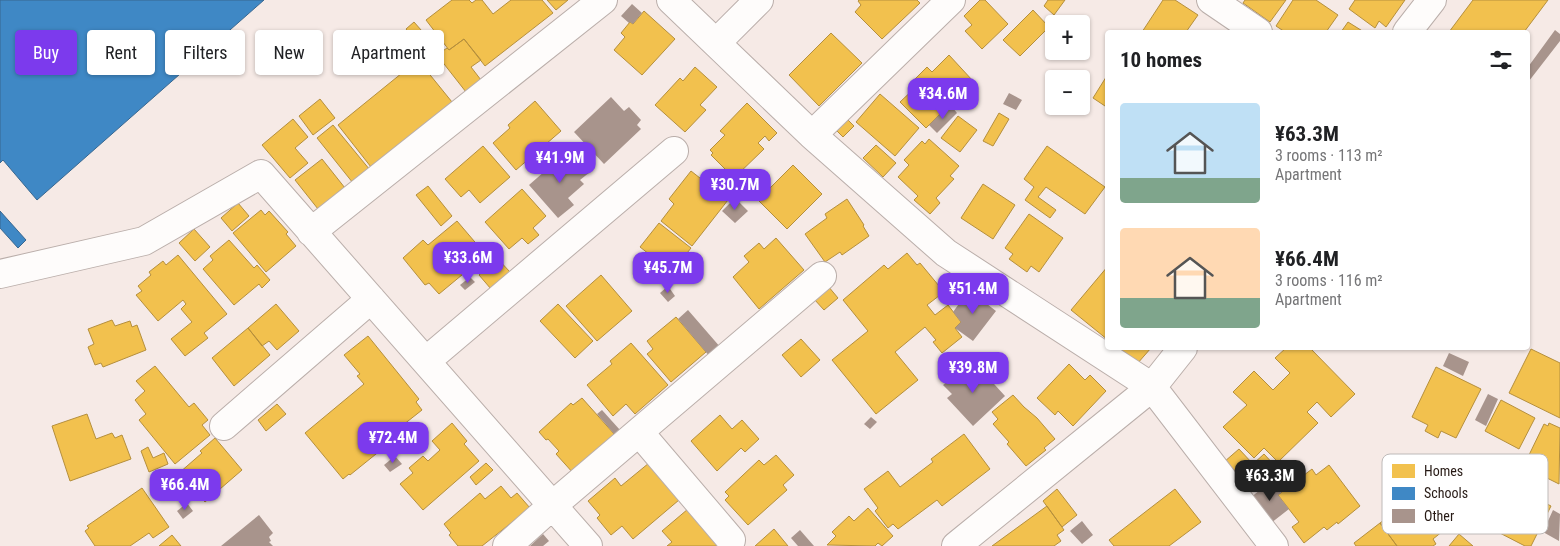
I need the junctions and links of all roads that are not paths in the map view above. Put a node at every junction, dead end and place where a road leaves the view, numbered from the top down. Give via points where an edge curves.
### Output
1 (603, 0) edge
2 (671, 0) edge
3 (759, 0) edge
4 (951, 0) edge
5 (1211, 0) edge
6 (1432, 0) edge
7 (1255, 30) edge
8 (1409, 30) edge
9 (716, 42) junction
10 (812, 135) junction
11 (674, 151) dead end
12 (312, 232) junction
13 (0, 274) edge
14 (822, 276) dead end
15 (371, 299) junction
16 (1181, 350) edge
17 (426, 362) junction
18 (1152, 387) junction
19 (224, 426) dead end
20 (639, 432) junction
21 (553, 505) junction
22 (731, 540) dead end
23 (507, 546) edge
24 (588, 546) edge
25 (956, 546) edge
26 (1274, 546) edge

1 - 12 street
2 - 9 street
3 - 9 street
4 - 10 street
5 - 7 street
6 - 8 street
9 - 10 street
10 - 18 street via 946,252
11 - 17 street
12 - 13 street via 261,174 144,241
12 - 15 street
14 - 20 street
15 - 17 street
15 - 19 street
16 - 18 street
17 - 21 street
18 - 25 street
18 - 26 street
20 - 21 street
20 - 22 street
21 - 23 street
21 - 24 street

